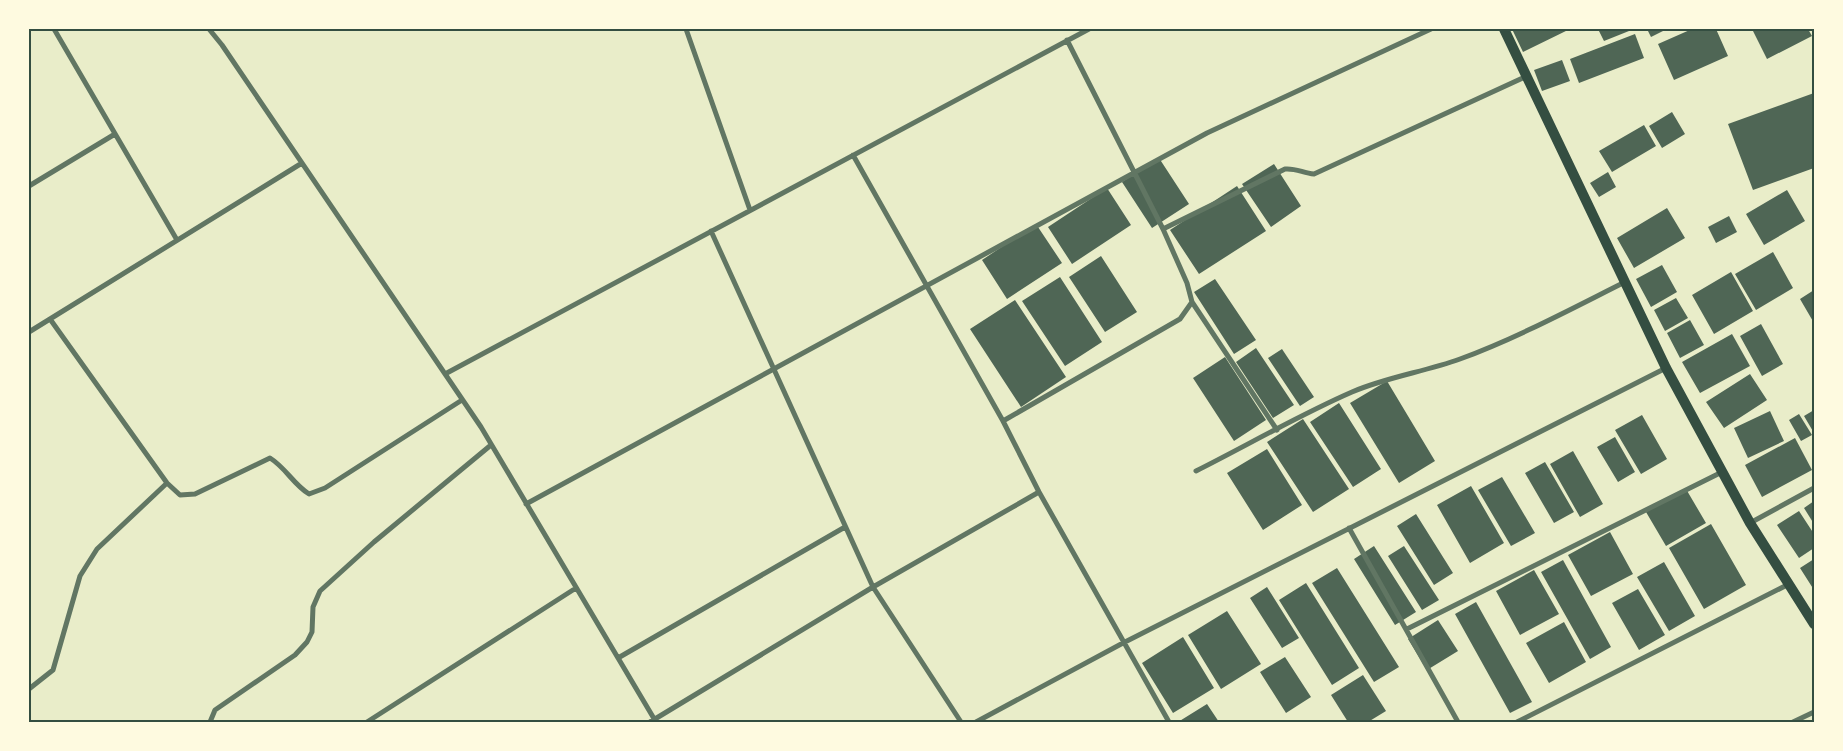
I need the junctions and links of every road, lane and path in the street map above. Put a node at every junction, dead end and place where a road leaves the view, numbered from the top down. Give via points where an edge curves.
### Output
1 (54, 29) edge
2 (209, 29) edge
3 (686, 29) edge
4 (1086, 29) edge
5 (1431, 29) edge
6 (1504, 29) edge
7 (1067, 40) junction
8 (1527, 76) junction
9 (115, 134) junction
10 (853, 155) junction
11 (302, 163) junction
12 (1134, 173) junction
13 (29, 186) edge
14 (750, 210) junction
15 (1163, 229) junction
16 (710, 231) junction
17 (176, 240) junction
18 (1625, 282) junction
19 (925, 286) junction
20 (1192, 302) junction
21 (50, 319) junction
22 (29, 332) edge
23 (1666, 368) junction
24 (773, 370) junction
25 (445, 374) junction
26 (462, 400) junction
27 (1003, 421) junction
28 (1277, 430) junction
29 (491, 445) junction
30 (1196, 471) dead end
31 (1722, 472) junction
32 (167, 483) junction
33 (1814, 488) edge
34 (1039, 492) junction
35 (526, 504) junction
36 (1750, 523) junction
37 (845, 526) junction
38 (1349, 528) junction
39 (1789, 584) junction
40 (874, 587) junction
41 (576, 588) junction
42 (1814, 624) edge
43 (1407, 629) junction
44 (1123, 643) junction
45 (618, 658) junction
46 (29, 689) edge
47 (1814, 712) edge
48 (653, 721) edge
49 (210, 722) edge
50 (367, 722) edge
51 (961, 722) edge
52 (976, 722) edge
53 (1169, 722) edge
54 (1458, 722) edge
55 (1517, 722) edge
56 (1793, 722) edge

1 - 9 street
2 - 11 street
3 - 14 street
4 - 7 street
5 - 12 street via 1207,133
6 - 8 main road
7 - 10 street
7 - 12 street
8 - 15 street via 1314,174 1296,168 1285,169
8 - 18 main road
9 - 13 street
9 - 17 street
10 - 14 street
10 - 19 street
11 - 17 street
11 - 25 street
12 - 15 street
12 - 19 street
14 - 16 street
15 - 20 street
16 - 24 street
16 - 25 street
17 - 21 street
18 - 23 main road
18 - 28 street via 1516,335 1433,368 1393,376
19 - 24 street
19 - 27 street
20 - 27 street via 1180,319
20 - 28 street
21 - 22 street
21 - 32 street
23 - 31 main road
23 - 38 street
24 - 35 street
24 - 37 street
25 - 26 street
26 - 29 street
26 - 32 street via 325,488 308,494 297,486 282,465 270,458 195,494 180,495
27 - 34 street
28 - 30 street
29 - 35 street
29 - 49 street via 320,591 307,642 295,654 215,710
31 - 36 main road
31 - 43 street
32 - 46 street via 97,549 88,562 80,576 53,670
33 - 36 street
34 - 40 street
34 - 44 street
35 - 41 street
36 - 39 main road
37 - 40 street
37 - 45 street
38 - 43 street
38 - 44 street
39 - 42 main road
39 - 55 street
40 - 48 street
40 - 51 street
41 - 45 street
41 - 50 street
43 - 54 street
44 - 52 street
44 - 53 street
45 - 48 street
47 - 56 street

